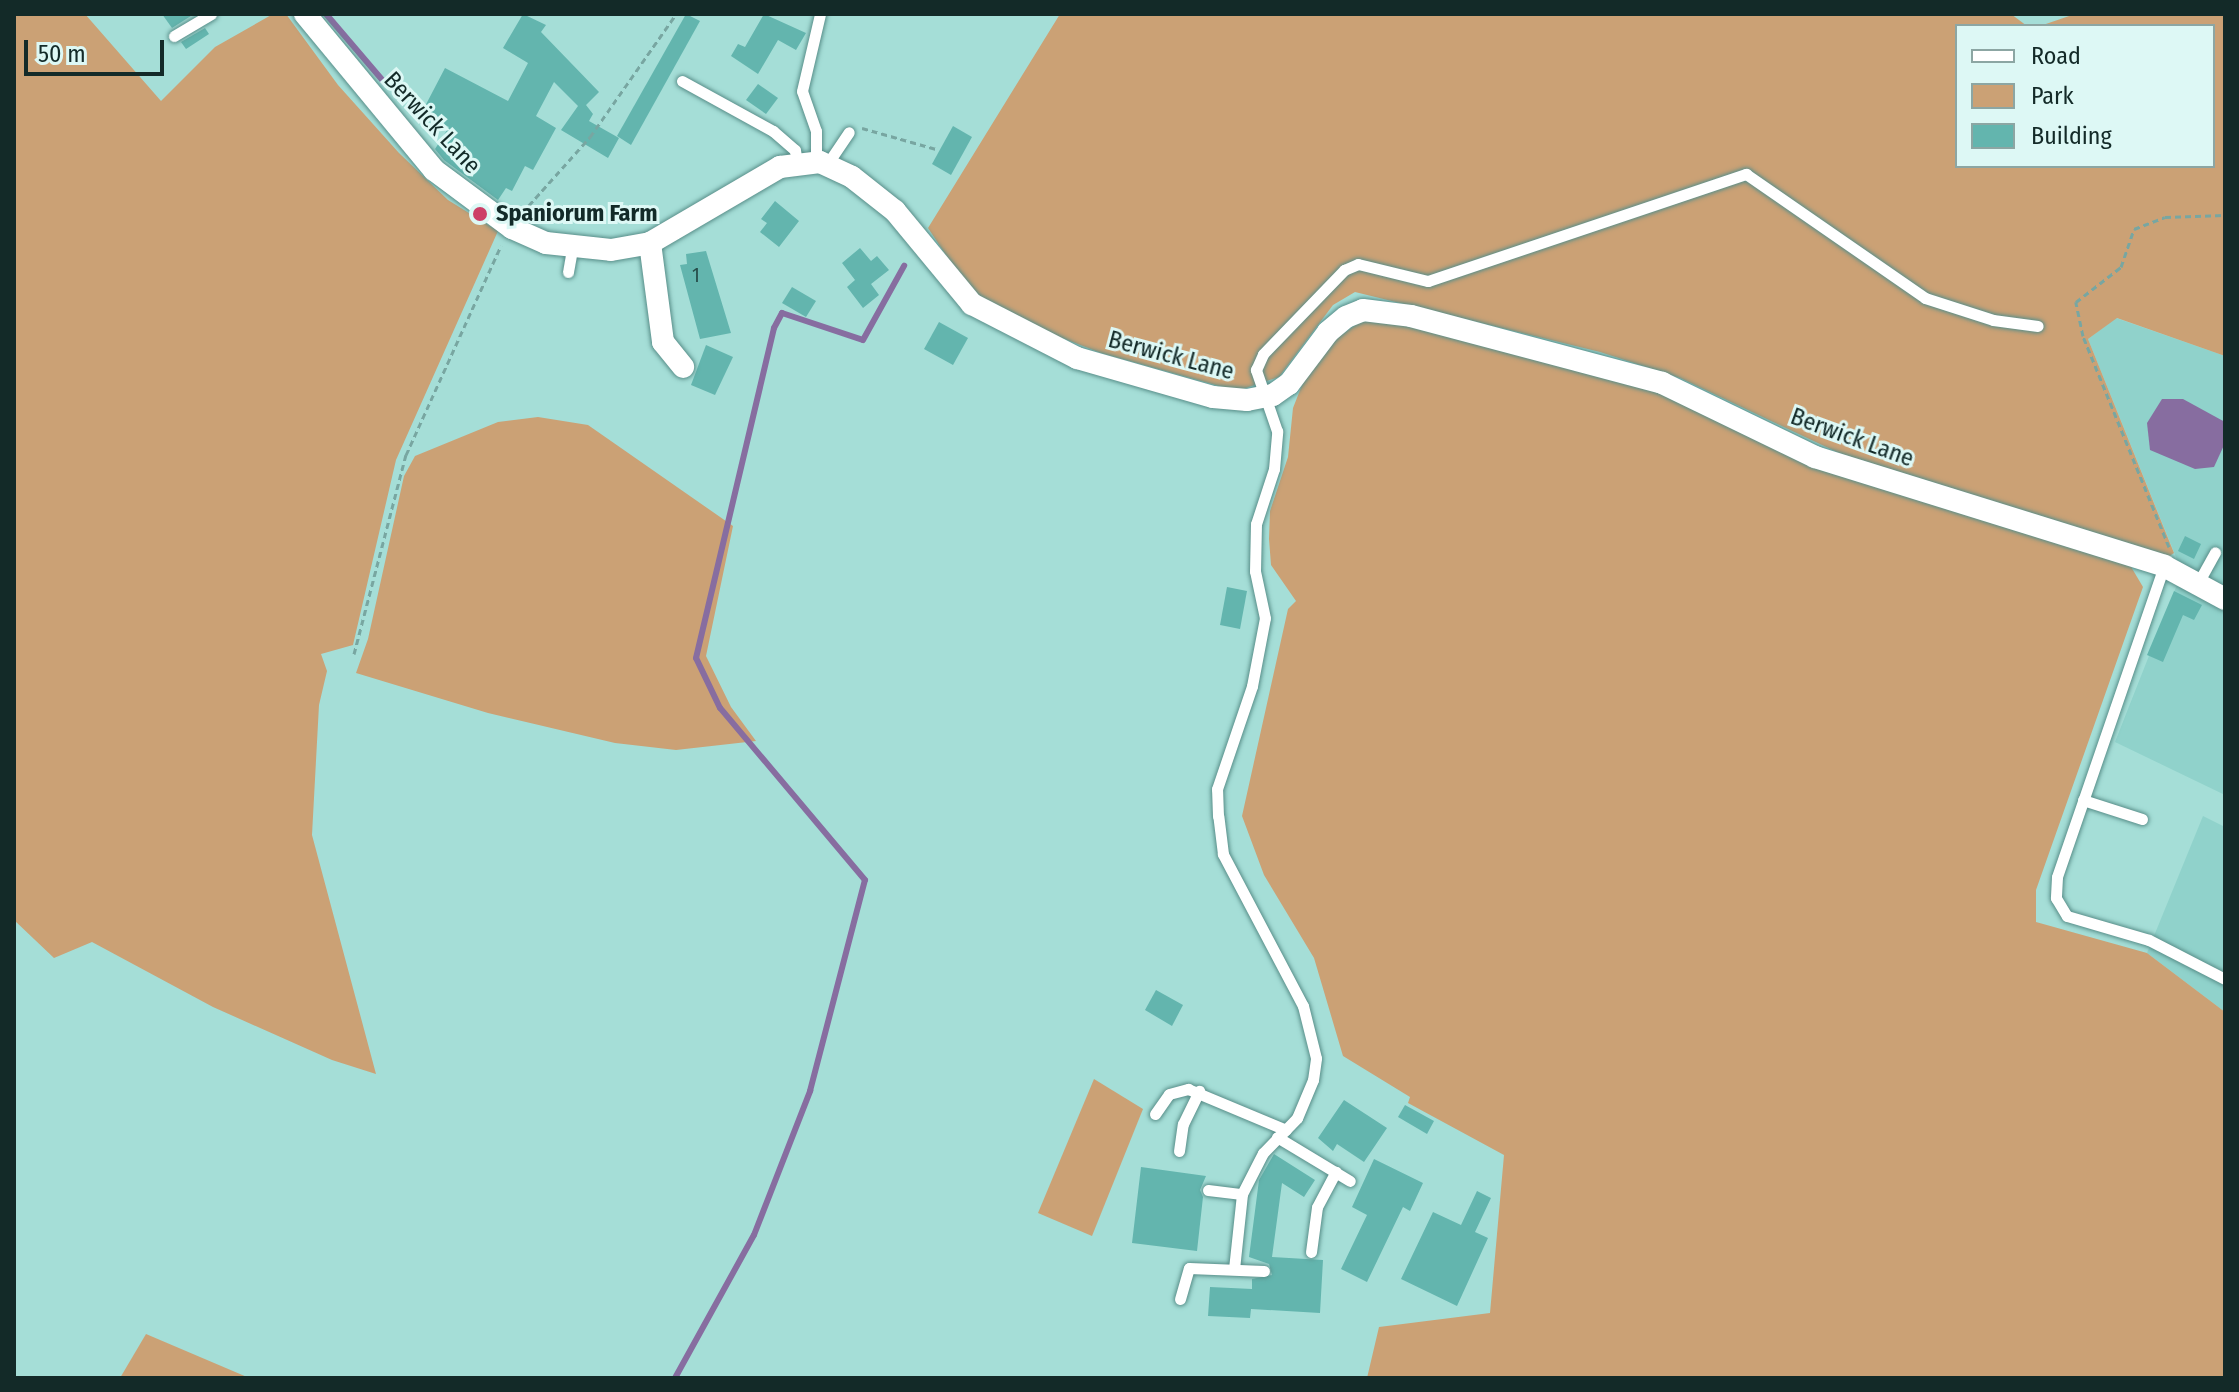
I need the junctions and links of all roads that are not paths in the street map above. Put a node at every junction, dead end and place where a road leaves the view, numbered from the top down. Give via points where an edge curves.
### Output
1 (211, 14) edge
2 (305, 14) edge
3 (820, 14) edge
4 (174, 36) dead end
5 (682, 81) dead end
6 (849, 132) road end
7 (813, 162) junction
8 (650, 243) junction
9 (2038, 326) dead end
10 (683, 367) dead end
11 (1264, 397) junction
12 (2215, 552) dead end
13 (2180, 574) junction
14 (2225, 599) edge
15 (2083, 800) junction
16 (2142, 819) dead end
17 (2225, 979) edge
18 (1199, 1091) junction
19 (1155, 1114) dead end
20 (1282, 1133) junction
21 (1179, 1151) dead end
22 (1336, 1172) junction
23 (1350, 1181) dead end
24 (1208, 1190) dead end
25 (1242, 1194) junction
26 (1311, 1252) dead end
27 (1234, 1269) junction
28 (1264, 1271) dead end
29 (1180, 1299) dead end

1 - 4 lane
2 - 8 street, Berwick Lane via 434,170 512,228 570,260
3 - 7 lane via 802,91 816,131
5 - 7 lane via 773,131
6 - 7 lane
7 - 8 street, Berwick Lane
7 - 11 street, Berwick Lane via 895,211 955,289 990,317 1108,367 1213,397
8 - 10 street via 663,342
9 - 11 lane via 1993,320 1925,298 1746,174 1428,281 1358,264 1344,270 1263,354 1256,370
11 - 13 street, Berwick Lane via 1289,384 1346,317 1363,310 1411,316 1662,383 1815,457
11 - 20 lane via 1277,431 1274,469 1256,524 1255,571 1265,618 1252,686 1217,789 1223,854 1312,1033 1313,1080
12 - 13 lane
13 - 14 street, Berwick Lane
13 - 15 lane
15 - 16 lane
15 - 17 lane via 2057,877 2056,898 2067,916 2149,940
18 - 19 lane via 1169,1094
18 - 20 lane
18 - 21 lane via 1183,1124
20 - 22 lane
20 - 25 lane
22 - 23 lane
22 - 26 lane via 1317,1207
24 - 25 lane
25 - 27 lane
27 - 28 lane
27 - 29 lane via 1189,1268

